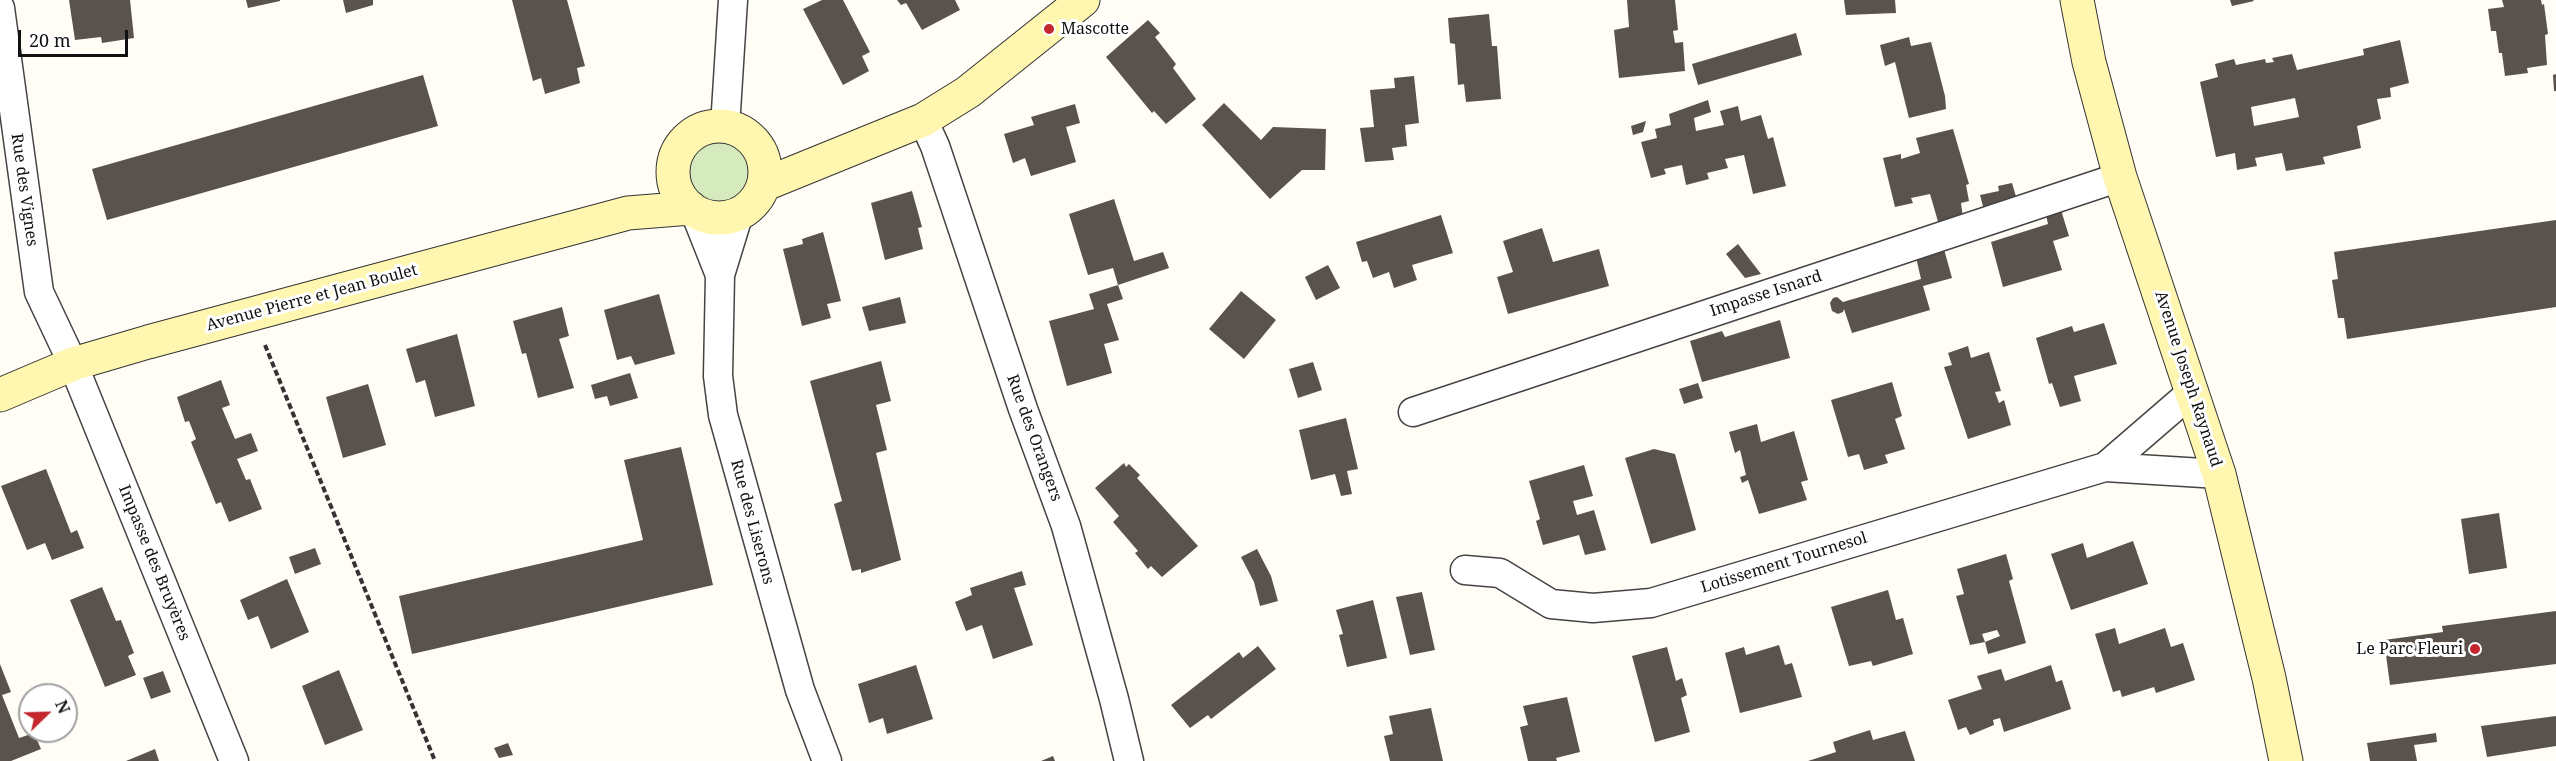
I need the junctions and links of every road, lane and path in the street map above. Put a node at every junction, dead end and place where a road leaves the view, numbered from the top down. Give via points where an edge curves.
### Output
1 (733, 0) edge
2 (1083, 0) edge
3 (2077, 0) edge
4 (0, 8) edge
5 (923, 120) junction
6 (725, 127) junction
7 (755, 143) junction
8 (814, 164) junction
9 (673, 169) junction
10 (2120, 177) junction
11 (763, 185) junction
12 (693, 210) junction
13 (627, 213) junction
14 (739, 213) junction
15 (720, 275) junction
16 (252, 315) junction
17 (74, 364) junction
18 (2193, 391) junction
19 (0, 395) edge
20 (1413, 412) dead end
21 (2105, 467) junction
22 (2219, 474) junction
23 (1465, 570) dead end
24 (234, 761) edge
25 (435, 761) edge
26 (827, 761) edge
27 (1129, 761) edge
28 (2286, 761) edge

1 - 6 street
2 - 5 street via 968,92
3 - 10 street, Avenue Joseph Raynaud
4 - 17 street, Rue des Vignes via 39,292
5 - 8 street
5 - 27 street, Rue des Orangers via 1066,526
6 - 7 street
6 - 9 street via 694,133 683,142
7 - 8 street
7 - 11 street via 763,164
8 - 11 street
9 - 12 street via 678,193
9 - 13 street, Avenue Pierre et Jean Boulet
10 - 18 street, Avenue Joseph Raynaud
10 - 20 street, Impasse Isnard
11 - 14 street via 749,206
12 - 13 street, Avenue Pierre et Jean Boulet
12 - 14 street via 724,218
12 - 15 street, Rue des Liserons
13 - 16 street, Avenue Pierre et Jean Boulet
14 - 15 street, Rue des Liserons
15 - 26 street, Rue des Liserons via 718,376 723,415 800,690
16 - 17 street, Avenue Pierre et Jean Boulet
16 - 25 path
17 - 19 street, Avenue Pierre et Jean Boulet
17 - 24 street, Impasse des Bruyères
18 - 21 street, Lotissement Tournesol
18 - 22 street, Avenue Joseph Raynaud
21 - 22 street, Lotissement Tournesol
21 - 23 street, Lotissement Tournesol via 1651,603 1593,608 1551,604 1500,573
22 - 28 street, Avenue Joseph Raynaud

